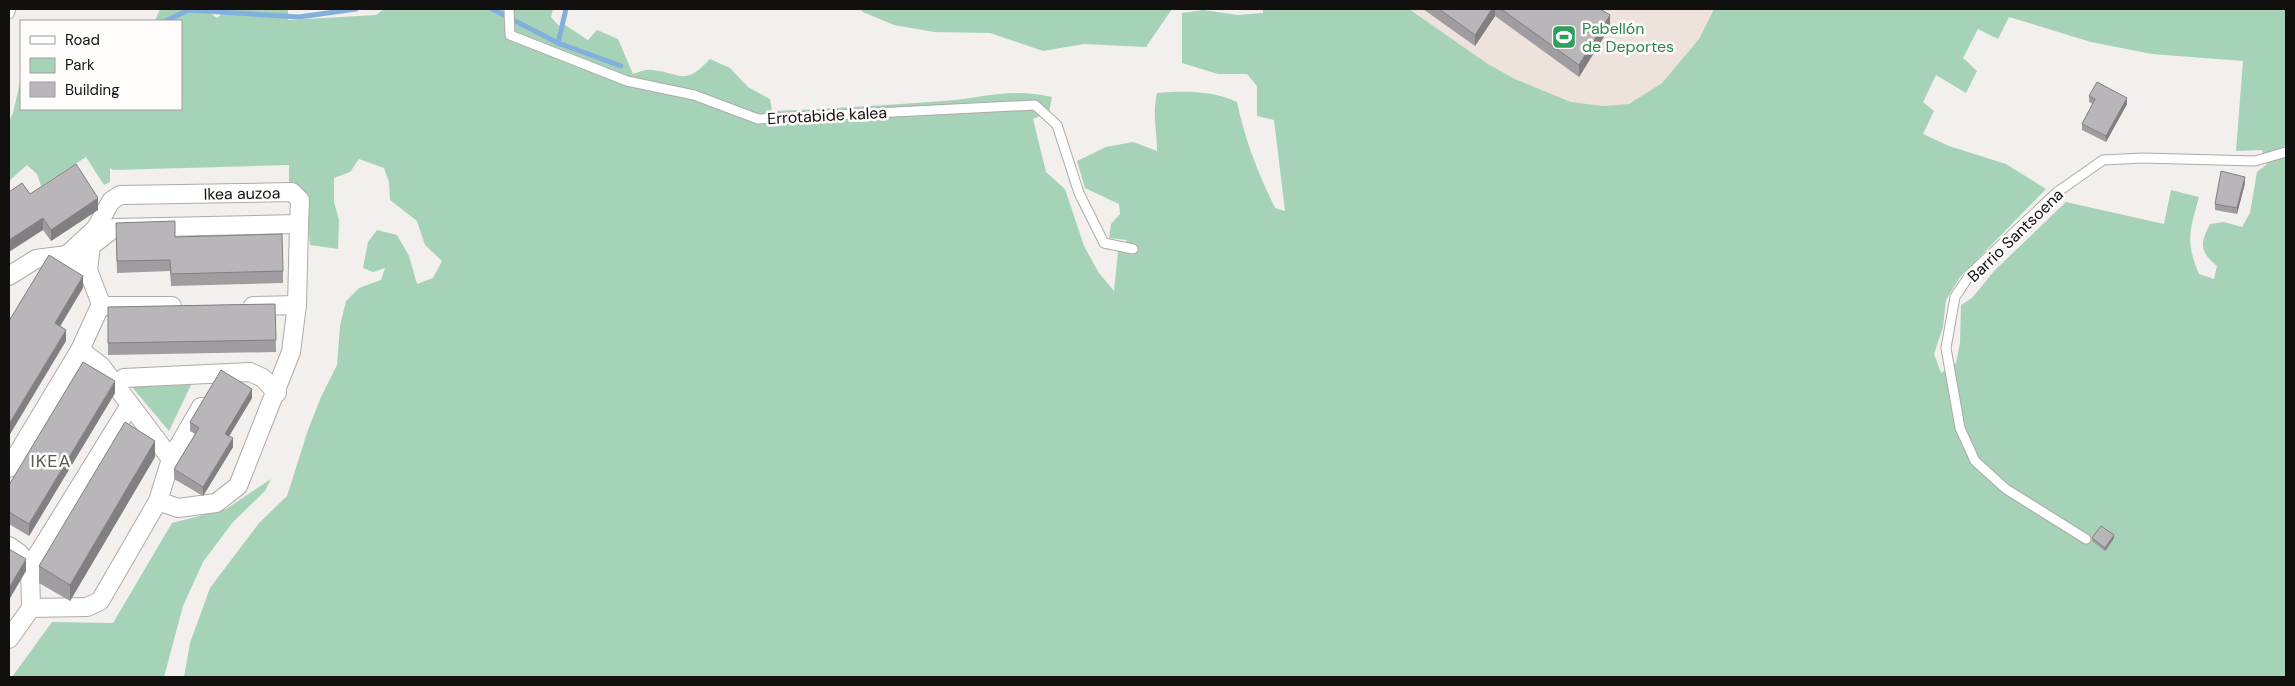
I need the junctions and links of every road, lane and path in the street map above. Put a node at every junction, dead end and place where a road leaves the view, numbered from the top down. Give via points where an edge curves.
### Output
1 (11, 9) edge
2 (509, 9) edge
3 (9, 14) edge
4 (2286, 152) edge
5 (299, 224) junction
6 (1133, 249) dead end
7 (67, 255) junction
8 (88, 270) junction
9 (9, 276) edge
10 (298, 305) junction
11 (100, 306) junction
12 (189, 306) edge
13 (238, 306) edge
14 (80, 350) junction
15 (212, 373) junction
16 (117, 386) junction
17 (277, 392) junction
18 (130, 405) junction
19 (171, 459) junction
20 (10, 462) edge
21 (158, 502) junction
22 (2086, 539) dead end
23 (9, 546) edge
24 (30, 566) junction
25 (31, 608) junction
26 (9, 639) edge

1 - 3 lane
2 - 6 lane, Errotabide kalea via 510,35 627,82 694,95 758,119 1035,105 1057,125 1079,193 1104,243
4 - 22 lane, Barrio Santsoena via 2255,161 2103,160 2056,193 1971,274 1955,297 1946,348 1960,428 1976,461 2006,489
5 - 7 street, Ikea auzoa via 300,200 292,192 120,195 111,201 96,228
5 - 8 street, Ikea auzoa via 114,228 91,246
5 - 10 street
7 - 8 street
7 - 9 street via 36,259
8 - 11 street
10 - 13 street
10 - 17 street via 291,352
11 - 12 street
11 - 14 street
14 - 16 street via 101,366
14 - 20 street
15 - 16 street via 124,378
15 - 17 street via 250,372 263,378
15 - 19 street via 212,389
16 - 18 street
17 - 21 street via 238,486 216,503 178,508
18 - 19 street
18 - 24 street
19 - 21 street
21 - 25 street via 100,601 87,607
23 - 24 street via 20,553
24 - 25 street
25 - 26 street

